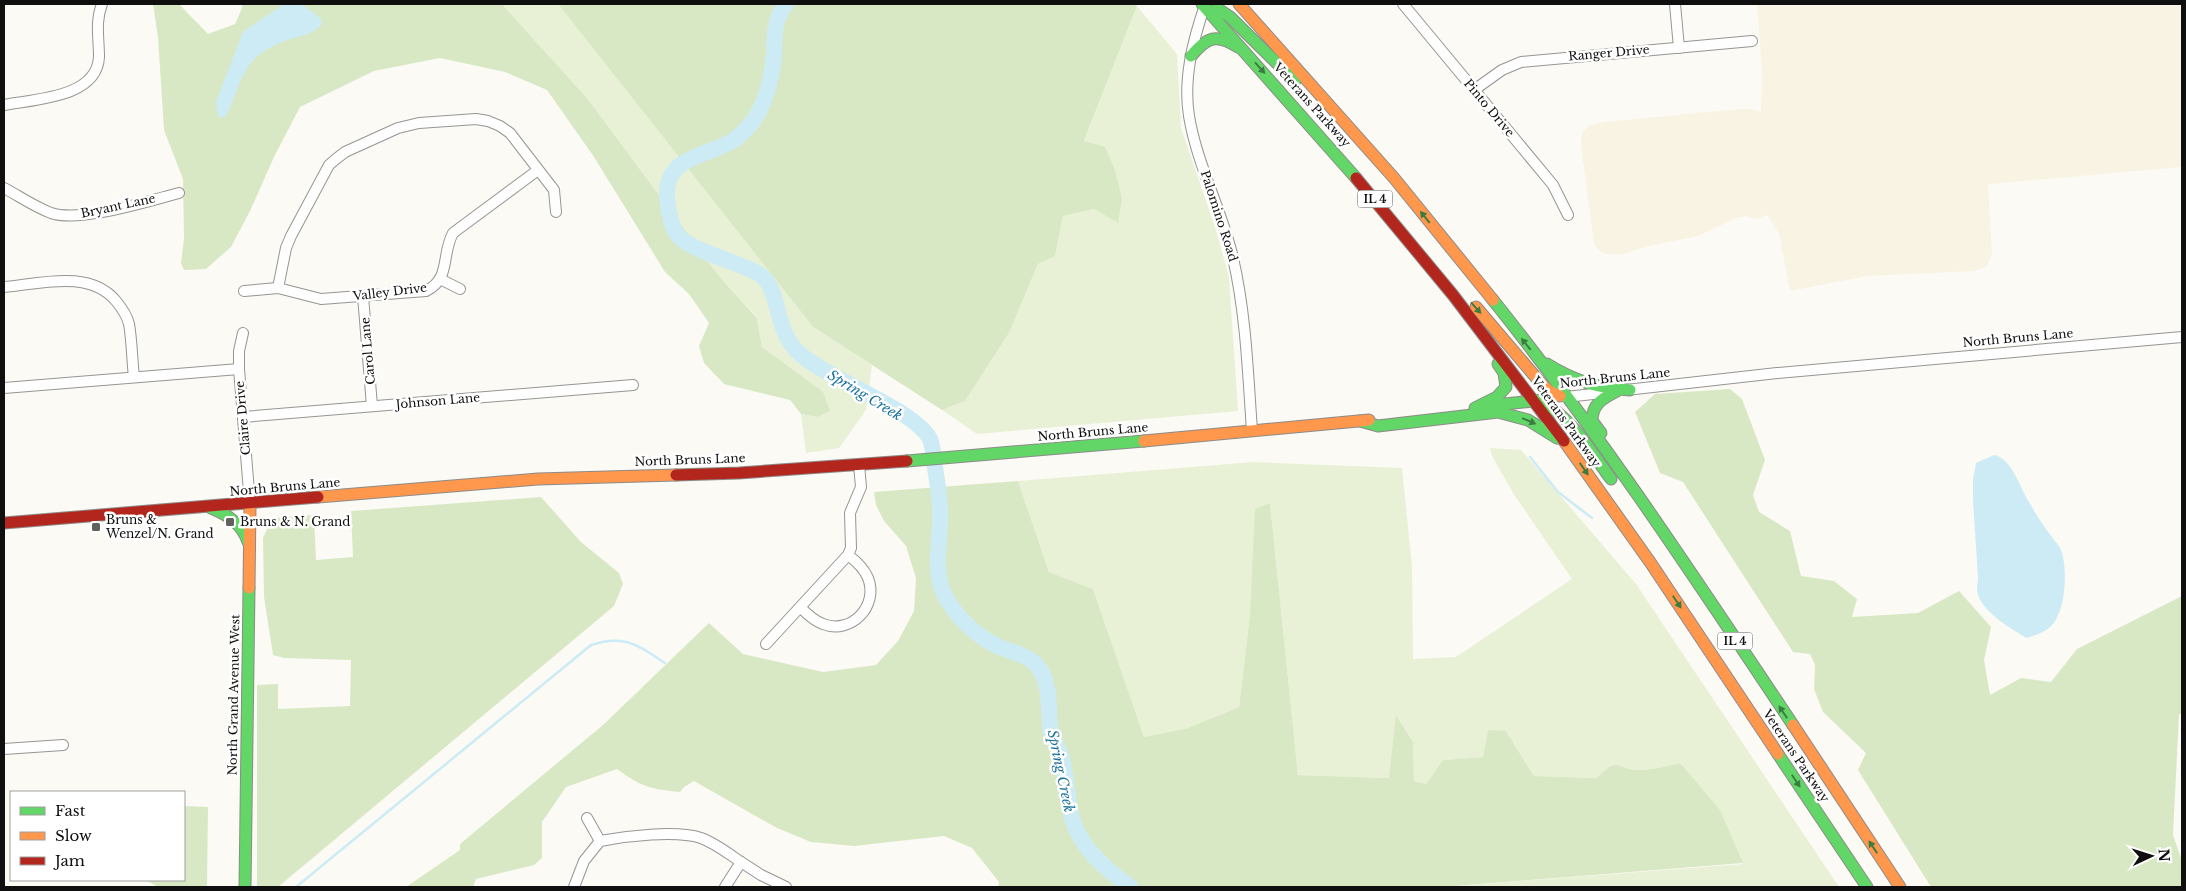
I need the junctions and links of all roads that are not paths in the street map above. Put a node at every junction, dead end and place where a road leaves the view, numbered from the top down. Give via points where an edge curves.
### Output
1 (102, 4) edge
2 (1204, 4) edge
3 (1239, 4) edge
4 (1403, 4) edge
5 (1675, 4) edge
6 (1752, 42) dead end
7 (1679, 48) junction
8 (1247, 54) junction
9 (1191, 56) junction
10 (1474, 90) junction
11 (4, 105) edge
12 (538, 170) junction
13 (1388, 172) junction
14 (4, 188) edge
15 (179, 193) dead end
16 (556, 212) dead end
17 (1568, 216) dead end
18 (1405, 236) junction
19 (1420, 254) junction
20 (440, 279) junction
21 (4, 287) edge
22 (278, 288) junction
23 (460, 289) dead end
24 (244, 291) dead end
25 (363, 296) junction
26 (243, 333) dead end
27 (2182, 337) edge
28 (1538, 359) junction
29 (239, 369) junction
30 (134, 377) junction
31 (633, 385) dead end
32 (4, 388) edge
33 (1630, 390) junction
34 (1617, 391) junction
35 (1566, 397) junction
36 (1535, 401) junction
37 (372, 406) junction
38 (1475, 408) junction
39 (243, 417) junction
40 (1360, 420) junction
41 (1252, 431) junction
42 (1567, 446) junction
43 (859, 465) junction
44 (250, 504) junction
45 (208, 507) junction
46 (4, 523) edge
47 (1664, 534) junction
48 (249, 545) junction
49 (848, 555) junction
50 (1701, 589) junction
51 (800, 608) junction
52 (766, 644) dead end
53 (63, 745) dead end
54 (4, 749) edge
55 (587, 818) dead end
56 (600, 841) junction
57 (741, 862) junction
58 (245, 887) edge
59 (574, 887) edge
60 (725, 887) edge
61 (786, 887) edge
62 (1867, 887) edge
63 (1900, 887) edge

1 - 11 street via 98,15 97,69 86,83 72,91
2 - 8 main road, Veterans Parkway / IL 4
2 - 9 street, Palomino Road
2 - 13 main road via 1216,7 1230,17
3 - 13 main road, Veterans Parkway / IL 4
4 - 10 street, Pinto Drive
5 - 7 street
6 - 7 street, Ranger Drive
7 - 10 street, Ranger Drive via 1521,62 1502,70
8 - 9 main road via 1229,41 1214,38 1203,42
8 -> 18 main road, Veterans Parkway / IL 4
9 - 41 street, Palomino Road via 1189,115 1199,156 1226,231 1239,284
10 - 17 street, Pinto Drive via 1553,185
12 - 16 street via 554,190
12 - 20 street, Valley Drive via 453,234
12 - 22 street via 510,133 488,121 476,119 409,125 345,152 329,165 291,236
28 -> 13 main road, Veterans Parkway / IL 4
14 - 15 street, Bryant Lane via 51,213 65,216 120,208
18 - 19 main road, Veterans Parkway / IL 4
18 -> 35 main road via 1437,264 1549,391
19 - 36 main road, Veterans Parkway / IL 4
19 - 38 main road via 1444,295 1507,379 1502,394
20 - 23 street
20 - 25 street, Valley Drive via 436,286 426,291
21 - 30 street via 80,282 97,285 121,307 128,323
22 - 24 street, Valley Drive
22 - 25 street, Valley Drive via 321,299
25 - 37 street, Carol Lane
26 - 29 street, Claire Drive
27 - 33 street, North Bruns Lane via 1777,373
28 - 33 main road via 1578,382
28 - 35 main road, Veterans Parkway / IL 4
29 - 30 street
29 - 39 street, Claire Drive
30 - 32 street
31 - 37 street, Johnson Lane
33 - 34 street, North Bruns Lane
34 - 35 street, North Bruns Lane
34 - 47 main road via 1595,404 1592,421 1654,508
35 - 36 main road, North Bruns Lane
35 - 47 main road, Veterans Parkway / IL 4
36 - 38 main road, North Bruns Lane
36 - 42 main road, Veterans Parkway / IL 4
36 - 50 main road via 1555,409
37 - 39 street, Johnson Lane
38 - 40 main road, North Bruns Lane
39 - 44 street, Claire Drive
40 - 41 main road, North Bruns Lane
40 -> 42 main road via 1378,426 1498,412 1533,422
41 - 43 main road, North Bruns Lane
42 -> 62 main road, Veterans Parkway / IL 4 via 1650,562
43 - 44 main road, North Bruns Lane via 739,473 538,479
43 - 49 street via 861,487 850,513 851,548
44 - 45 main road, North Bruns Lane
44 - 48 main road, North Grand Avenue West
45 - 46 main road, North Bruns Lane
45 - 48 main road via 236,522
47 - 50 main road, Veterans Parkway / IL 4
48 - 58 main road, North Grand Avenue West
49 - 51 street
49 - 51 street via 868,576 871,595 864,613 849,624 831,626 822,624
63 -> 50 main road, Veterans Parkway / IL 4
51 - 52 street
53 - 54 street
55 - 56 street
56 - 57 street via 621,837 690,835 702,838
56 - 59 street via 584,861
57 - 60 street
57 - 61 street

